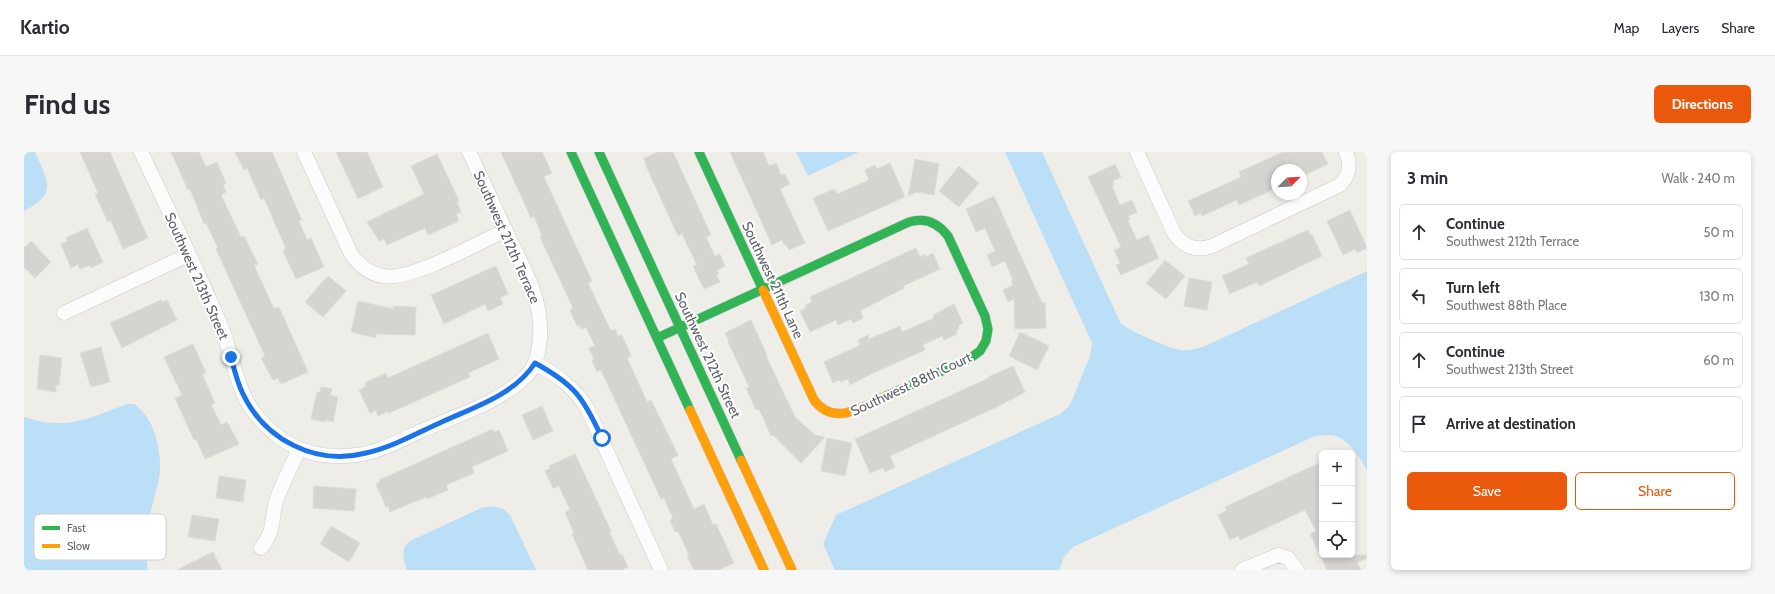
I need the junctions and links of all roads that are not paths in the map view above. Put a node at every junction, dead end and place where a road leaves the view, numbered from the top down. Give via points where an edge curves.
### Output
1 (141, 152) edge
2 (304, 152) edge
3 (469, 152) edge
4 (571, 152) edge
5 (599, 152) edge
6 (699, 152) edge
7 (1137, 152) edge
8 (1346, 152) edge
9 (506, 230) junction
10 (188, 255) junction
11 (762, 290) junction
12 (64, 314) dead end
13 (680, 328) junction
14 (657, 338) junction
15 (535, 363) junction
16 (829, 413) joint
17 (299, 450) junction
18 (261, 548) dead end
19 (661, 570) edge
20 (764, 570) edge
21 (792, 570) edge
22 (1242, 570) edge
23 (1297, 570) edge

1 - 10 street, Southwest 213th Street
2 - 9 street via 351,254 357,262 374,274 390,277 414,272
3 - 9 street, Southwest 212th Terrace
4 - 14 street
5 - 13 street, Southwest 212th Street
6 - 11 street, Southwest 211th Lane
7 - 8 street via 1174,233 1190,247 1205,248 1329,191 1343,181 1349,168
9 - 15 street, Southwest 212th Terrace via 538,305 541,328
10 - 12 street
10 - 17 street, Southwest 213th Street via 222,330 238,384 248,404 254,414 275,434
11 - 13 street
11 - 16 street, Southwest 211th Lane via 814,400 821,409
11 - 16 street, Southwest 88th Court via 909,222 929,221 940,226 948,236 987,322 987,340 978,353 969,359 849,413
13 - 14 street
13 - 21 street, Southwest 212th Street
14 - 20 street
15 - 17 street via 521,380 495,398 377,450 356,456
15 - 19 street via 567,383 580,396
17 - 18 street via 276,502 268,538
22 - 23 street via 1278,555 1288,558

